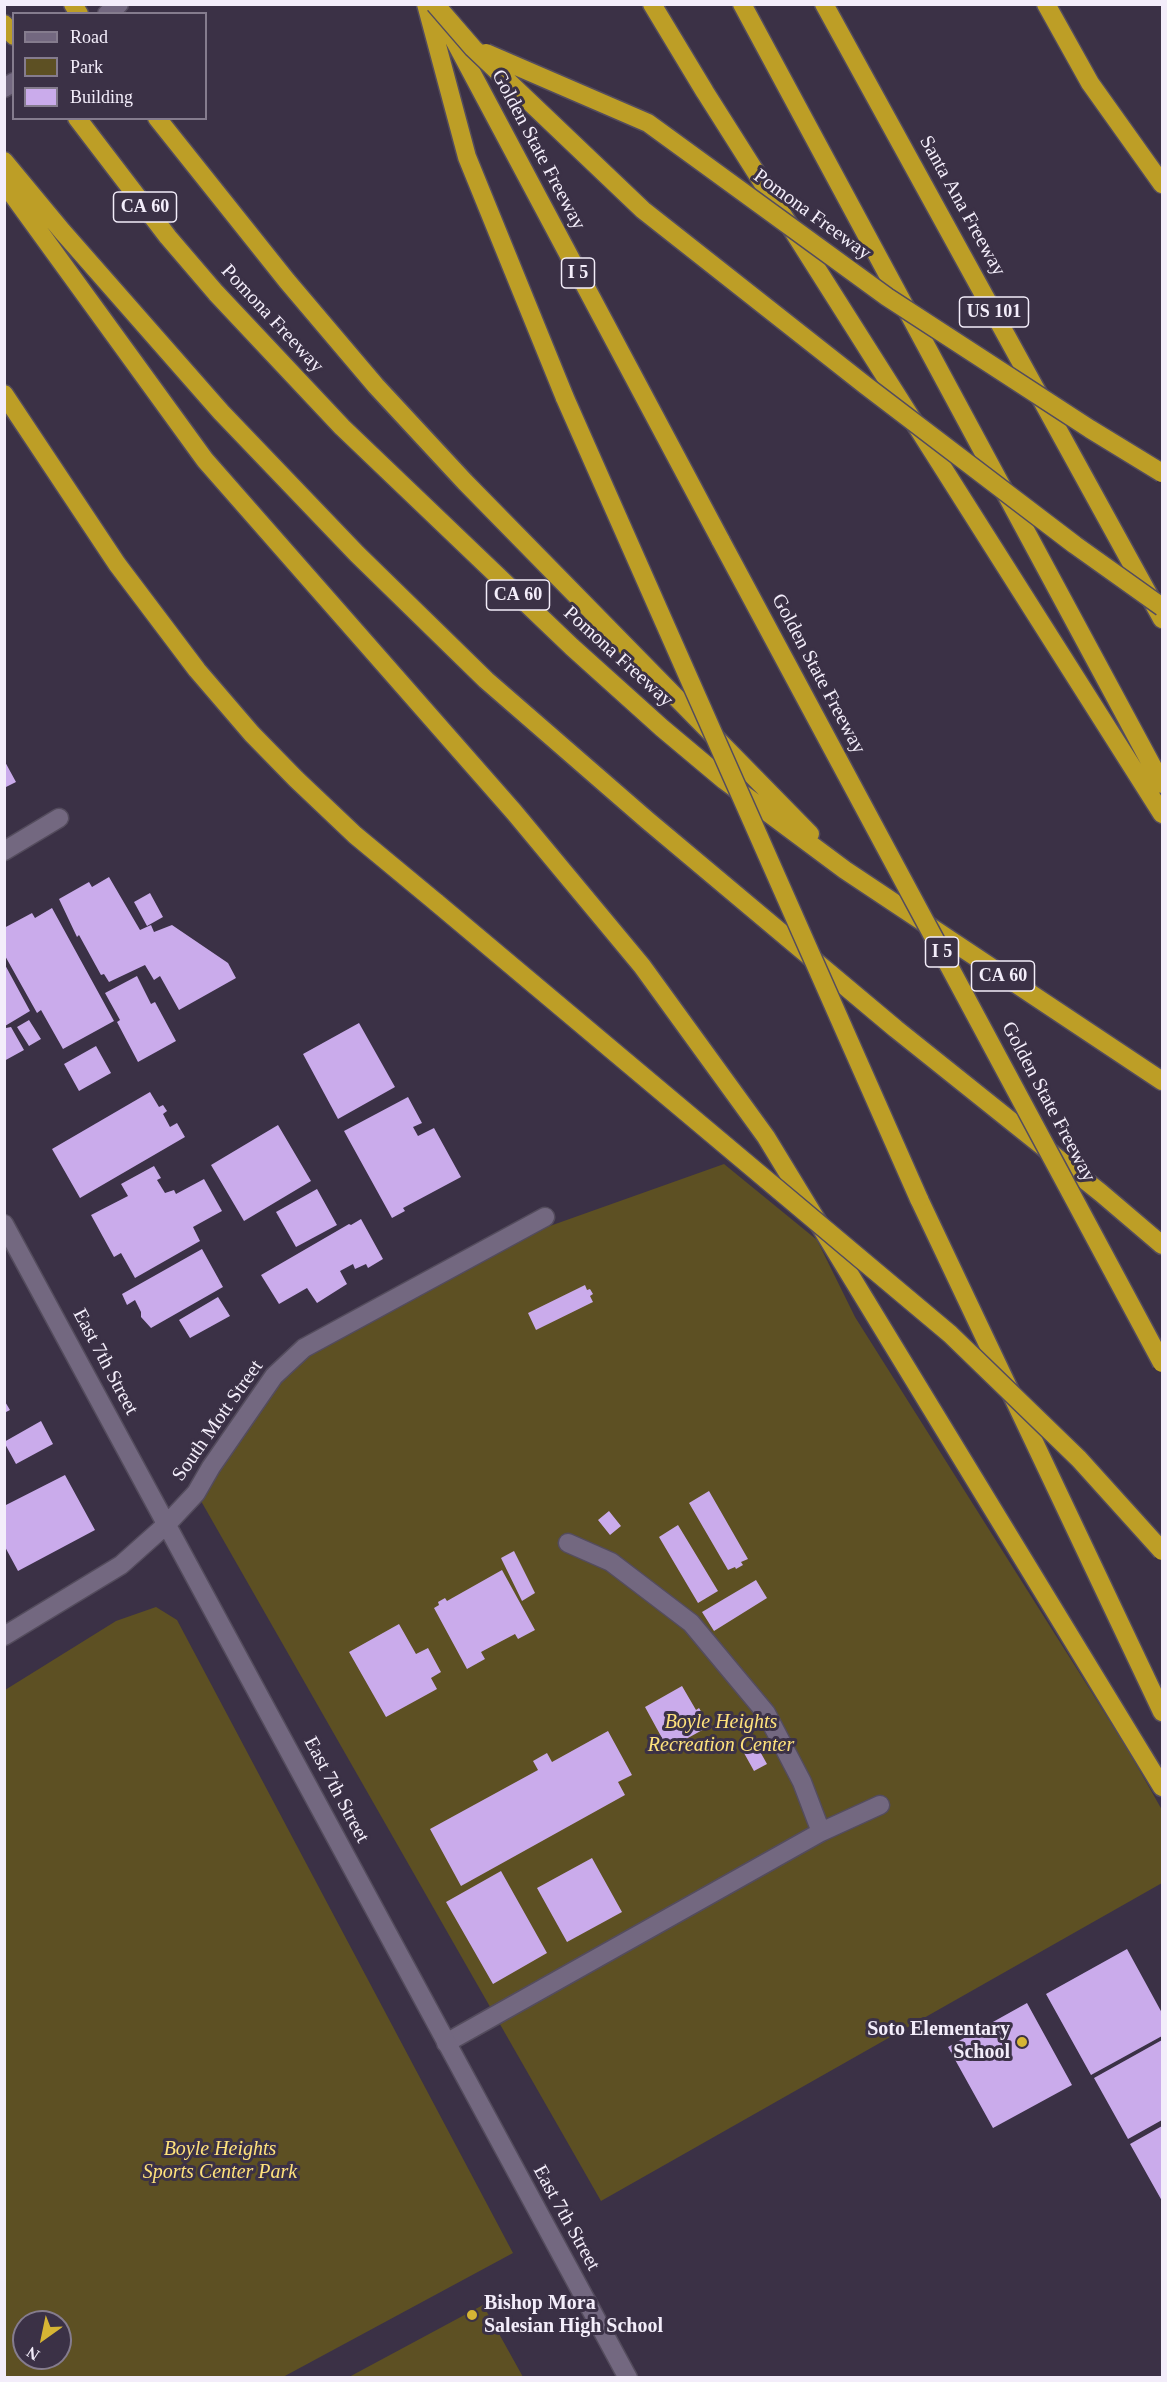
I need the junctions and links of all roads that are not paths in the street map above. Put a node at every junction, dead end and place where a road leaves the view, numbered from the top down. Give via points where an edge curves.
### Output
1 (426, 4) edge
2 (435, 4) edge
3 (652, 4) edge
4 (742, 4) edge
5 (824, 4) edge
6 (1046, 4) edge
7 (473, 48) junction
8 (79, 120) edge
9 (159, 120) edge
10 (4, 161) edge
11 (4, 183) edge
12 (1162, 184) edge
13 (4, 394) edge
14 (1162, 473) edge
15 (1162, 607) edge
16 (1162, 619) edge
17 (1162, 784) edge
18 (1162, 814) edge
19 (59, 818) dead end
20 (4, 851) edge
21 (845, 870) junction
22 (1162, 1081) edge
23 (545, 1217) dead end
24 (4, 1224) edge
25 (1162, 1245) edge
26 (1162, 1363) edge
27 (167, 1524) junction
28 (568, 1543) dead end
29 (1162, 1551) edge
30 (4, 1636) edge
31 (1162, 1712) edge
32 (1162, 1787) edge
33 (880, 1805) dead end
34 (821, 1832) junction
35 (446, 2043) junction
36 (628, 2378) edge

1 - 31 highway, bridge via 467,157 565,398 919,1199
2 - 7 highway, Pomona Freeway, bridge
2 - 26 highway, Golden State Freeway / I 5, bridge
3 - 18 highway
4 - 17 highway
5 - 16 highway, Santa Ana Freeway / US 101
6 - 12 highway via 1090,83
7 - 14 highway, Pomona Freeway, bridge via 648,123 887,297
7 - 15 highway, bridge via 643,210 932,436
8 - 21 highway, Pomona Freeway / CA 60 via 216,293 342,427 662,728 733,787
9 - 21 highway via 376,386
10 - 25 highway via 221,412 357,554 486,680 896,1029
11 - 32 highway via 204,460 522,821 642,966 766,1137
13 - 29 highway, bridge via 117,564 197,670 296,779 356,835 950,1334 1078,1459
19 - 20 street
21 - 22 highway, Pomona Freeway / CA 60
23 - 27 street, South Mott Street via 304,1348 273,1376 196,1493
24 - 27 street, East 7th Street
27 - 30 street, South Mott Street via 122,1565
27 - 35 street, East 7th Street
28 - 34 street via 611,1562 691,1623 766,1713 802,1782
33 - 34 street
34 - 35 street
35 - 36 street, East 7th Street

